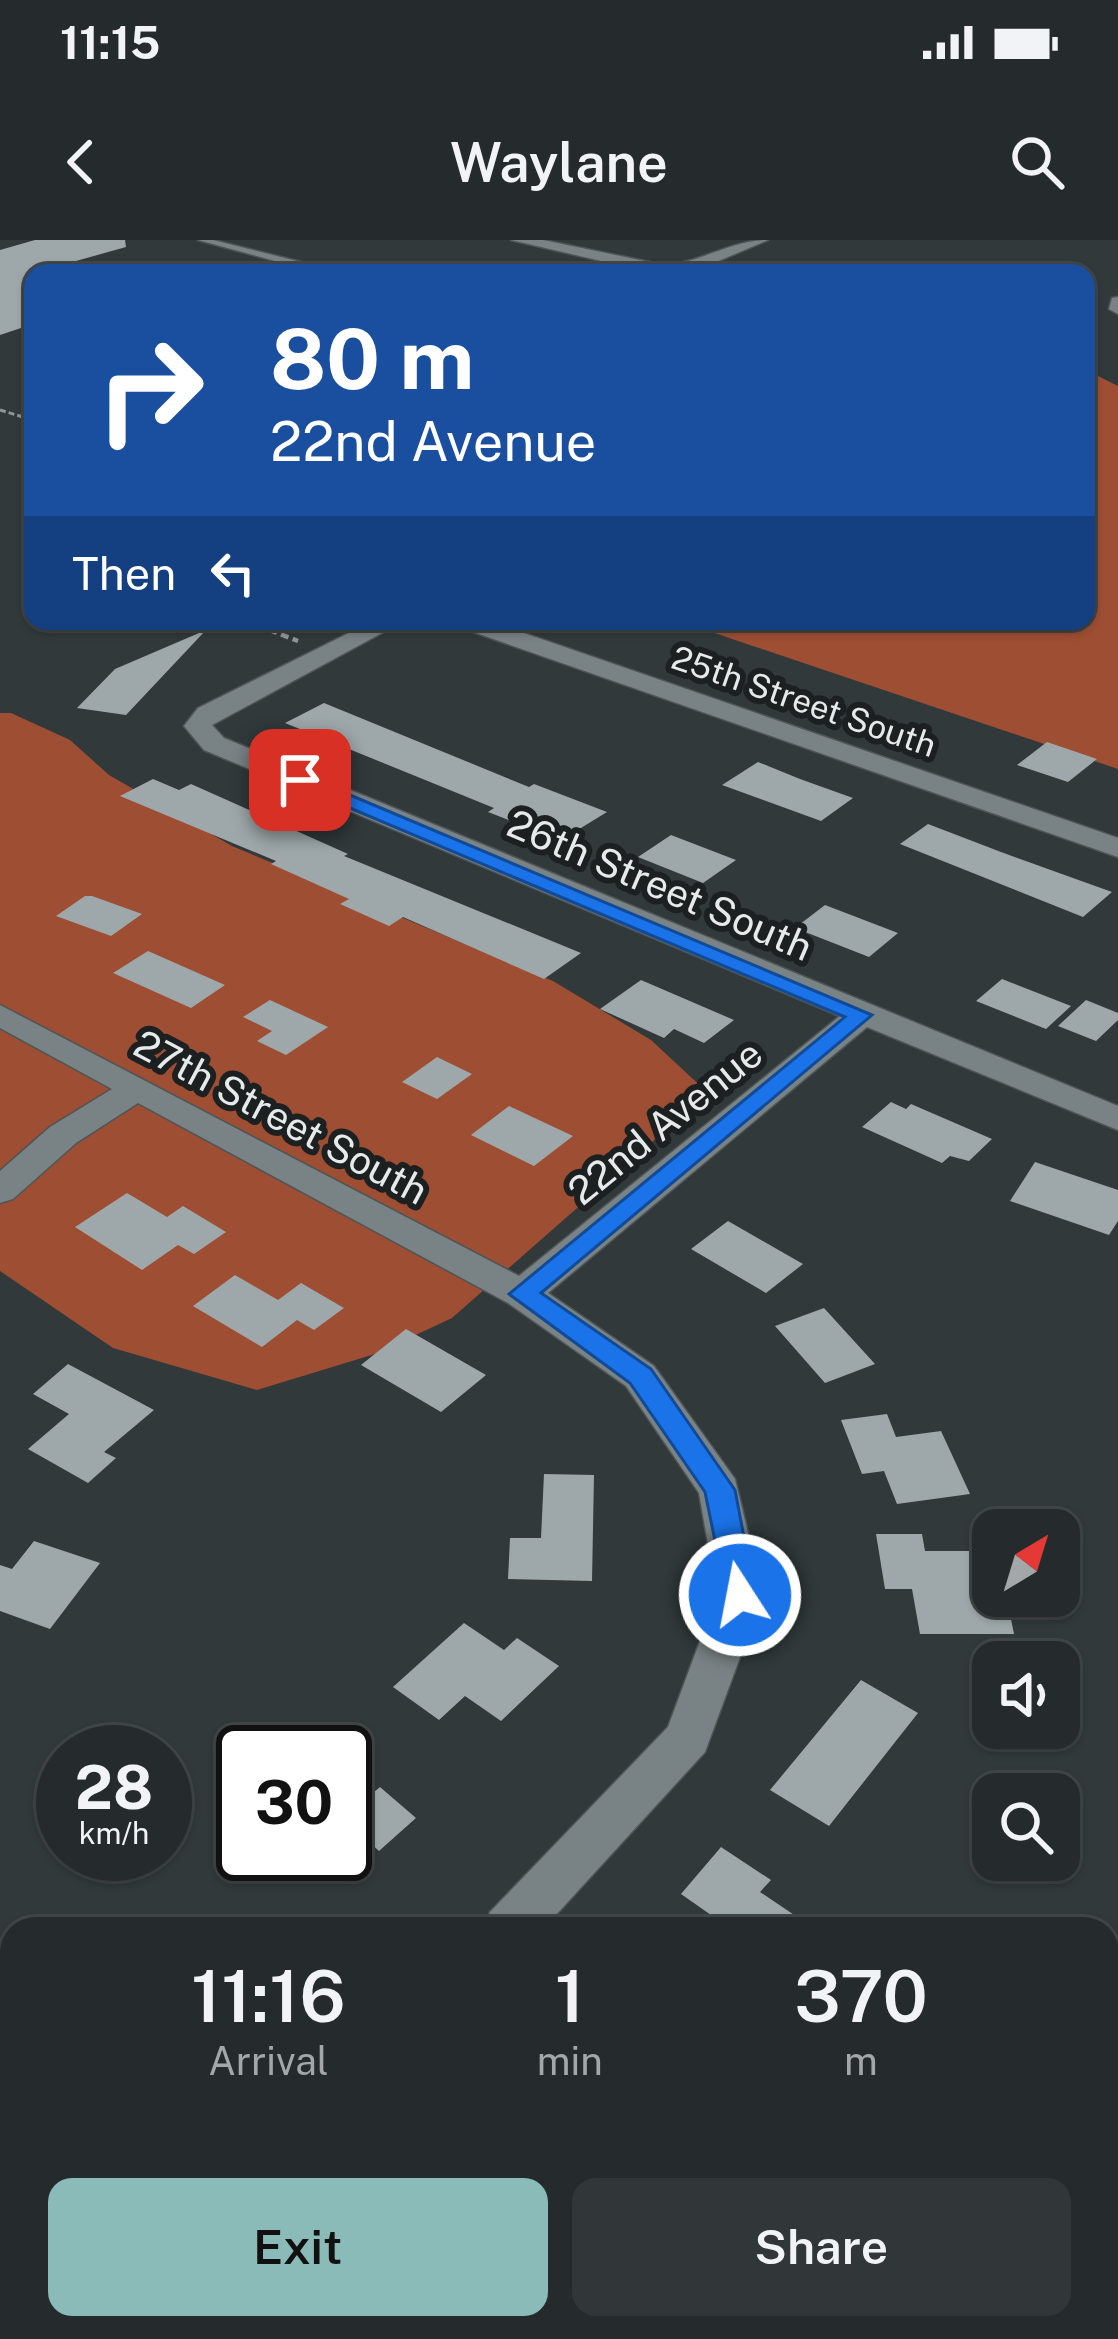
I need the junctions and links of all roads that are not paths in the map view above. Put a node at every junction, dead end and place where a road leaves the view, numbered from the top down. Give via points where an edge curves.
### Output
1 (202, 240) edge
2 (519, 240) edge
3 (760, 240) edge
4 (298, 264) edge
5 (622, 264) edge
6 (698, 264) edge
7 (374, 630) edge
8 (492, 630) edge
9 (1118, 848) edge
10 (0, 1015) edge
11 (861, 1015) junction
12 (138, 1088) junction
13 (1118, 1119) edge
14 (0, 1191) edge
15 (522, 1294) junction
16 (519, 1917) edge

1 - 4 lane
2 - 5 street
3 - 6 street
7 - 11 street, 26th Street South via 207,713 198,726 214,743
8 - 9 street, 25th Street South
10 - 12 street, 27th Street South
11 - 13 street, 26th Street South
11 - 15 street, 22nd Avenue
12 - 14 street via 63,1135
12 - 15 street, 27th Street South
15 - 16 street, 27th Street South via 640,1376 720,1490 740,1595 688,1738

